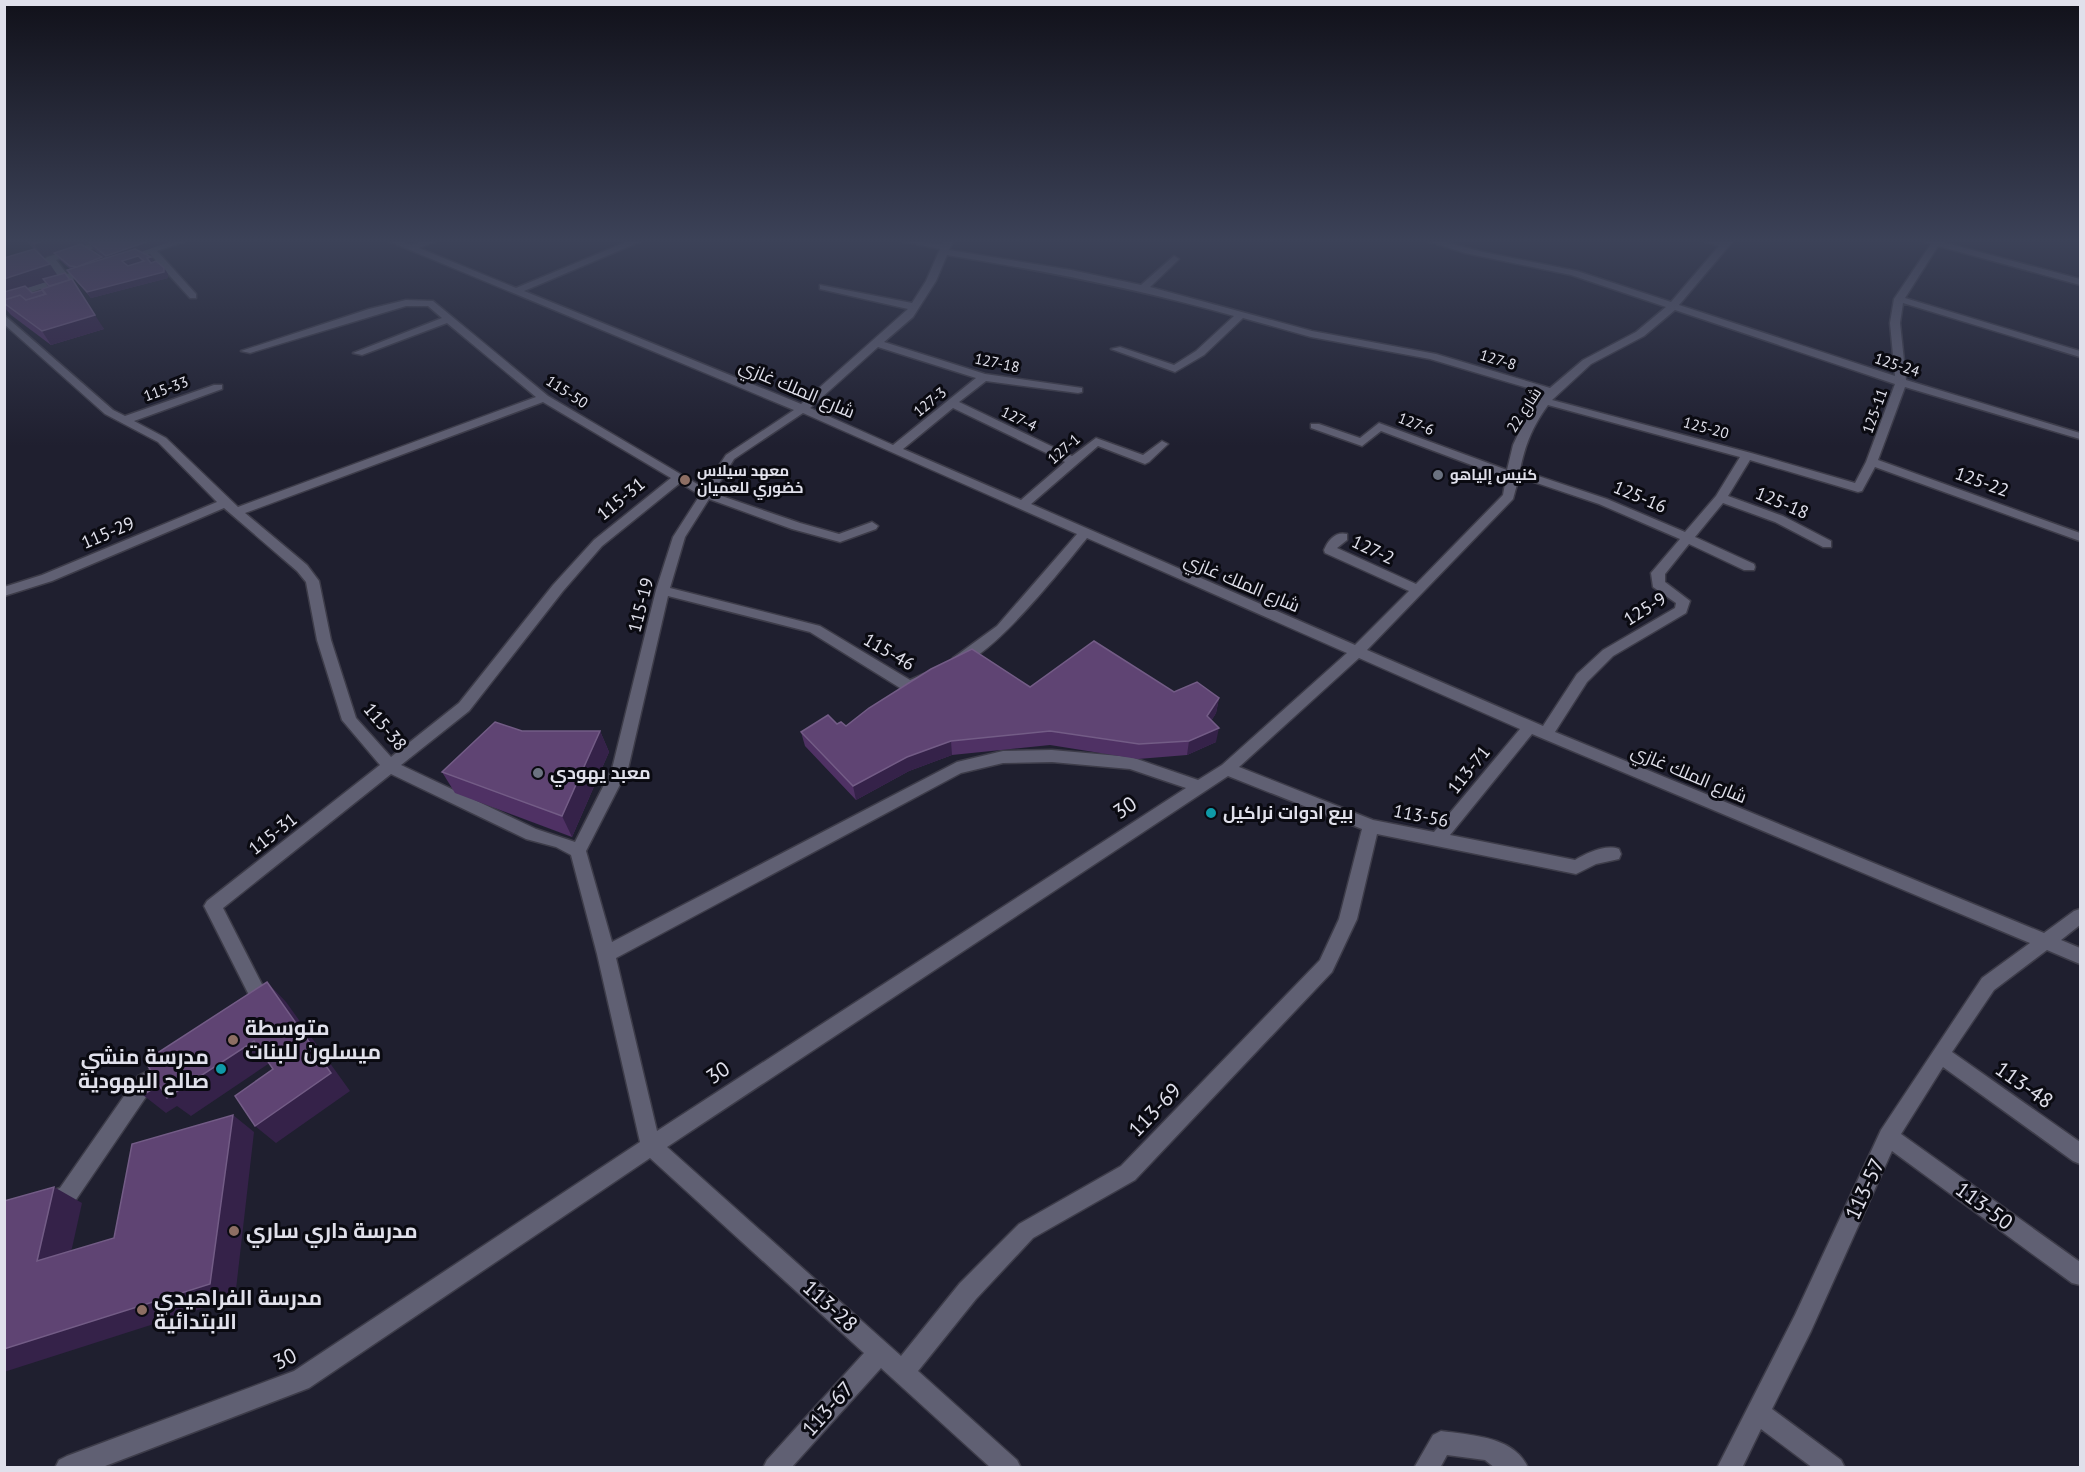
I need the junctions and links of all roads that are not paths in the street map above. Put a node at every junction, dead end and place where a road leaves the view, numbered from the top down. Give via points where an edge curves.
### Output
1 (384, 309) edge
2 (436, 309) edge
3 (559, 309) edge
4 (913, 309) edge
5 (1215, 309) edge
6 (1670, 309) edge
7 (1677, 309) edge
8 (1897, 309) edge
9 (1931, 309) edge
10 (1240, 316) junction
11 (4, 318) edge
12 (448, 319) junction
13 (878, 344) junction
14 (1116, 349) dead end
15 (246, 351) dead end
16 (358, 353) dead end
17 (2080, 354) edge
18 (984, 377) junction
19 (1901, 382) junction
20 (218, 387) dead end
21 (1078, 390) dead end
22 (1549, 397) junction
23 (544, 398) junction
24 (952, 403) junction
25 (802, 409) junction
26 (125, 420) junction
27 (1315, 426) dead end
28 (2080, 436) edge
29 (1162, 444) dead end
30 (894, 450) junction
31 (1747, 455) junction
32 (1073, 461) junction
33 (1872, 462) junction
34 (1512, 473) junction
35 (679, 478) junction
36 (1858, 488) joint
37 (706, 494) junction
38 (1721, 498) junction
39 (1020, 506) junction
40 (231, 507) junction
41 (872, 526) dead end
42 (1084, 534) junction
43 (1342, 537) dead end
44 (1687, 537) junction
45 (2080, 537) edge
46 (1827, 544) dead end
47 (1749, 567) dead end
48 (663, 590) junction
49 (1418, 590) junction
50 (4, 592) edge
51 (1357, 652) junction
52 (1530, 726) junction
53 (1546, 734) junction
54 (391, 767) junction
55 (1227, 769) junction
56 (1201, 787) junction
57 (1371, 826) junction
58 (1438, 839) junction
59 (578, 851) junction
60 (1613, 854) dead end
61 (2080, 916) edge
62 (2044, 941) junction
63 (606, 954) junction
64 (2080, 956) edge
65 (243, 1015) edge
66 (1940, 1054) junction
67 (165, 1069) edge
68 (1888, 1137) junction
69 (651, 1146) junction
70 (2080, 1154) edge
71 (35, 1205) edge
72 (2080, 1275) edge
73 (881, 1351) junction
74 (902, 1372) junction
75 (1757, 1412) junction
76 (67, 1467) edge
77 (775, 1467) edge
78 (1009, 1467) edge
79 (1426, 1467) edge
80 (1516, 1467) edge
81 (1729, 1467) edge
82 (1833, 1467) edge

1 - 15 street, 115-50
2 - 12 street, 115-50
3 - 25 street, شارع الملك غازي
4 - 13 street, 115-19
5 - 10 street, 127-8
6 - 22 street, شارع 22 via 1640,334 1587,362
7 - 19 street, 125-24
8 - 19 street, 125-11 via 1895,323
9 - 17 street
10 - 14 street via 1200,353 1175,369
10 - 22 street, 127-8 via 1311,334 1432,356
11 - 26 street, 115-38 via 110,412
12 - 16 street
12 - 23 street, 115-50
13 - 18 street, 127-18
13 - 25 street, 115-19
18 - 21 street, 127-18
18 - 24 street, 127-3
19 - 28 street, 125-24
19 - 33 street, 125-11
20 - 26 street, 115-33
22 - 31 street, 125-20
22 - 34 street, شارع 22 via 1529,423
23 - 35 street, 115-50
23 - 40 street via 472,427
24 - 30 street, 127-3
24 - 32 street, 127-4
25 - 30 street, شارع الملك غازي
25 - 37 street, 115-19 via 730,457
26 - 40 street, 115-38 via 162,440
27 - 34 street, 127-6 via 1362,442 1379,426
29 - 32 street, 127-1 via 1145,460 1096,441
30 - 39 street, شارع الملك غازي
31 - 36 street, 125-20
31 - 38 street, 125-9
32 - 39 street, 127-1
33 - 36 street, 125-11
33 - 45 street, 125-22
34 - 44 street, 125-16 via 1563,485
34 - 49 street, شارع 22 via 1509,496
35 - 37 street, 115-50
35 - 54 street, 115-31 via 598,543 464,707
37 - 41 street, 115-50 via 840,538
37 - 48 street, 115-19 via 679,537
38 - 44 street, 125-9
38 - 46 street, 125-18 via 1779,519
39 - 42 street, شارع الملك غازي
40 - 50 street, 115-29
40 - 54 street, 115-38 via 312,581 324,640 349,720
42 - 48 street, 115-46 via 1002,629 966,656 910,687 815,629
42 - 51 street, شارع الملك غازي
43 - 49 street, 127-2 via 1330,550
44 - 47 street, 125-16
44 - 53 street, 125-9 via 1658,573 1658,584 1683,601 1680,610 1608,653 1582,678
48 - 59 street, 115-19 via 620,769
49 - 51 street, شارع 22
51 - 52 street, شارع الملك غازي
51 - 55 street, 30
52 - 53 street, شارع الملك غازي
52 - 58 street, 113-71
53 - 62 street, شارع الملك غازي
54 - 59 street, 115-38 via 532,834
54 - 65 street, 115-31 via 213,906 262,1002
55 - 56 street, 30
55 - 57 street, 113-56
56 - 63 street via 1131,763 1052,756 1003,757 957,768
56 - 69 street, 30
57 - 58 street, 113-56
57 - 74 street, 113-69 via 1348,919 1326,966 1128,1173 1026,1231 968,1291
58 - 60 street, 113-56 via 1576,867
59 - 63 street
61 - 62 street, 113-57
62 - 64 street, شارع الملك غازي
62 - 66 street, 113-57 via 1988,984
63 - 69 street
66 - 68 street, 113-57
66 - 70 street, 113-48
67 - 71 street via 146,1082 66,1197
68 - 72 street, 113-50
68 - 75 street, 113-57 via 1803,1323
69 - 73 street, 113-28
69 - 76 street, 30 via 301,1380
73 - 74 street, 113-28
73 - 77 street, 113-67
74 - 78 street, 113-28
75 - 81 street, 113-57
75 - 82 street
79 - 80 street via 1441,1443 1489,1449

